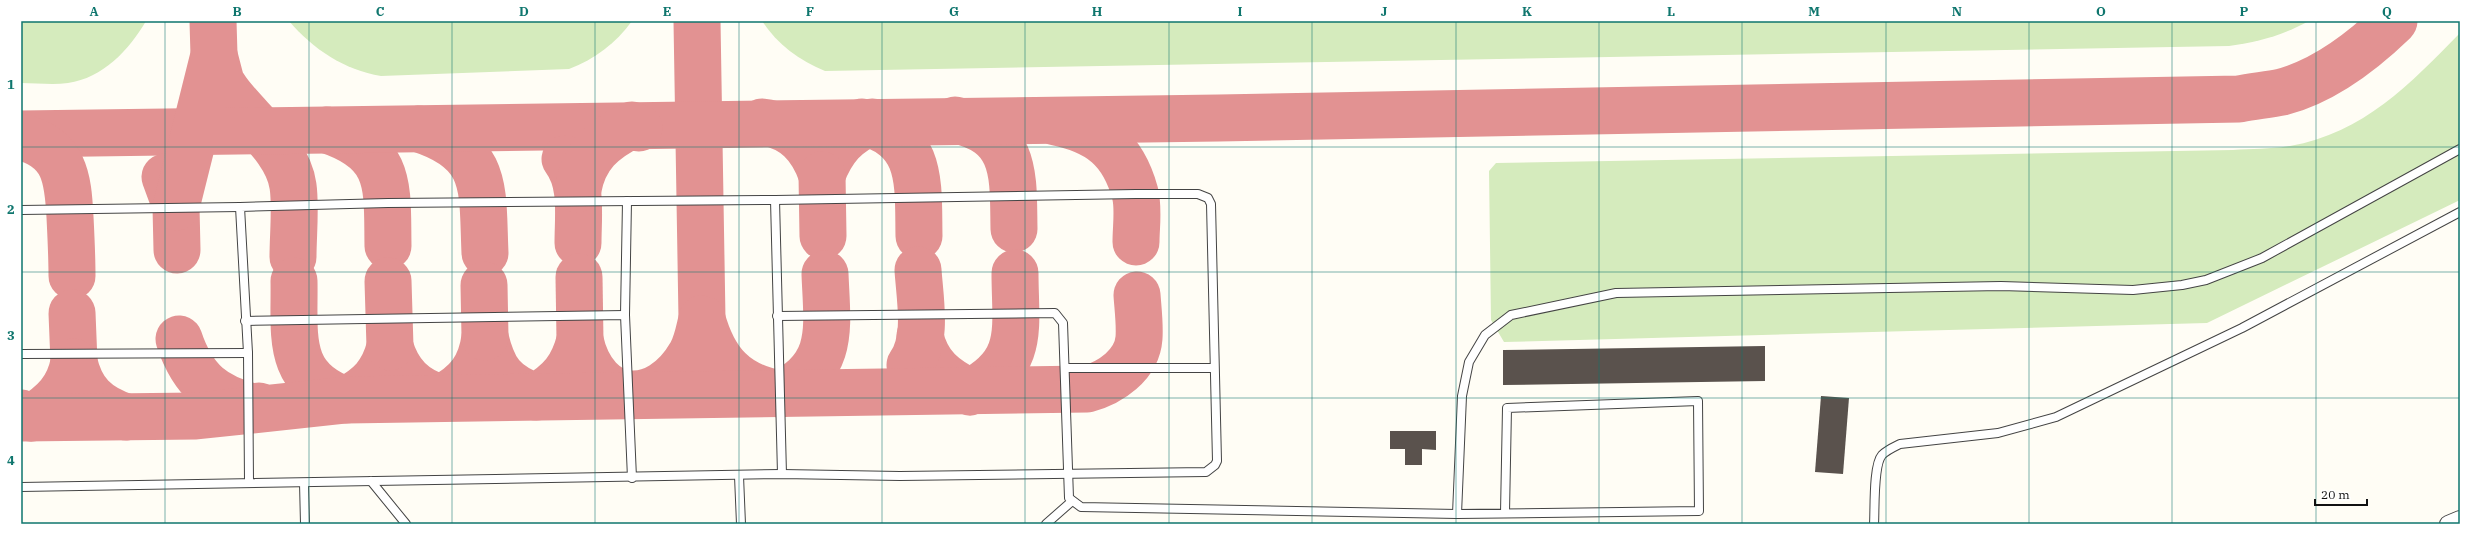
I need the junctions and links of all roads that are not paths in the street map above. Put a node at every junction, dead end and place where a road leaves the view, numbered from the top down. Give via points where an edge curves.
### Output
1 (2460, 149) edge
2 (775, 200) junction
3 (627, 201) junction
4 (240, 207) junction
5 (21, 210) edge
6 (2460, 212) edge
7 (625, 315) junction
8 (777, 316) junction
9 (245, 321) junction
10 (248, 353) junction
11 (21, 354) edge
12 (1065, 368) junction
13 (1214, 368) junction
14 (782, 474) junction
15 (1067, 474) junction
16 (739, 476) junction
17 (632, 478) junction
18 (371, 481) junction
19 (249, 482) junction
20 (304, 483) junction
21 (21, 487) edge
22 (1071, 502) junction
23 (1505, 513) junction
24 (1457, 514) junction
25 (2460, 519) edge
26 (305, 524) edge
27 (406, 524) edge
28 (741, 524) edge
29 (1046, 524) edge
30 (1874, 524) edge
31 (2448, 524) edge

1 - 24 lane via 2262,258 2213,278 2182,285 2133,290 2001,286 1616,293 1511,315 1485,335 1469,362 1462,396
2 - 3 lane
2 - 8 lane
2 - 13 lane via 1203,195 1211,204
3 - 4 lane
3 - 7 lane
4 - 5 lane
4 - 9 lane
6 - 30 lane via 2242,328 2056,417 1998,433 1900,444 1888,450 1880,457 1877,468
7 - 9 lane
7 - 17 lane
8 - 12 lane via 1049,312 1060,317 1063,323
8 - 14 lane
9 - 10 lane
10 - 11 lane
10 - 19 lane
12 - 13 lane
12 - 15 lane
13 - 15 lane via 1217,461 1211,469 1206,472
14 - 15 lane
14 - 16 lane
15 - 22 lane
16 - 17 lane
16 - 28 lane
17 - 18 lane
18 - 20 lane
18 - 27 lane
19 - 20 lane
19 - 21 lane
20 - 26 lane
22 - 24 lane via 1081,508
22 - 29 lane
23 - 23 lane via 1700,511 1698,401 1507,408
23 - 24 lane
25 - 31 street

